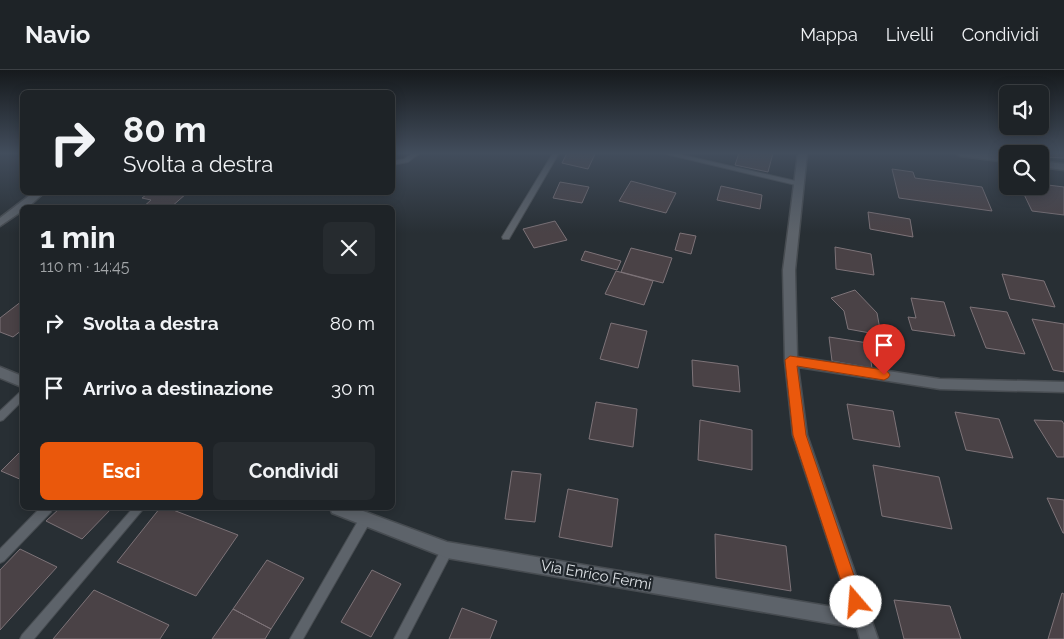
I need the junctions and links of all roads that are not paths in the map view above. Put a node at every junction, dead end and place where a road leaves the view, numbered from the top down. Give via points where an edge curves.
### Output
1 (540, 180) edge
2 (781, 180) edge
3 (800, 180) edge
4 (800, 184) junction
5 (37, 195) edge
6 (24, 205) edge
7 (20, 208) edge
8 (0, 223) edge
9 (506, 237) dead end
10 (790, 360) junction
11 (0, 372) edge
12 (20, 381) edge
13 (1064, 388) edge
14 (20, 398) edge
15 (0, 417) edge
16 (45, 510) edge
17 (137, 510) edge
18 (343, 510) edge
19 (366, 518) junction
20 (446, 550) junction
21 (0, 557) edge
22 (862, 620) junction
23 (26, 639) edge
24 (296, 639) edge
25 (400, 639) edge
26 (869, 639) edge

1 - 9 lane
2 - 4 lane
3 - 4 street
4 - 10 street via 789,270
5 - 6 street
7 - 8 street
10 - 13 street via 940,384
10 - 22 street via 800,435
11 - 12 street
14 - 15 lane
16 - 21 lane
17 - 23 lane
18 - 19 street, Via Enrico Fermi
19 - 20 street, Via Enrico Fermi
19 - 24 lane
20 - 22 street, Via Enrico Fermi
20 - 25 lane
22 - 26 street

